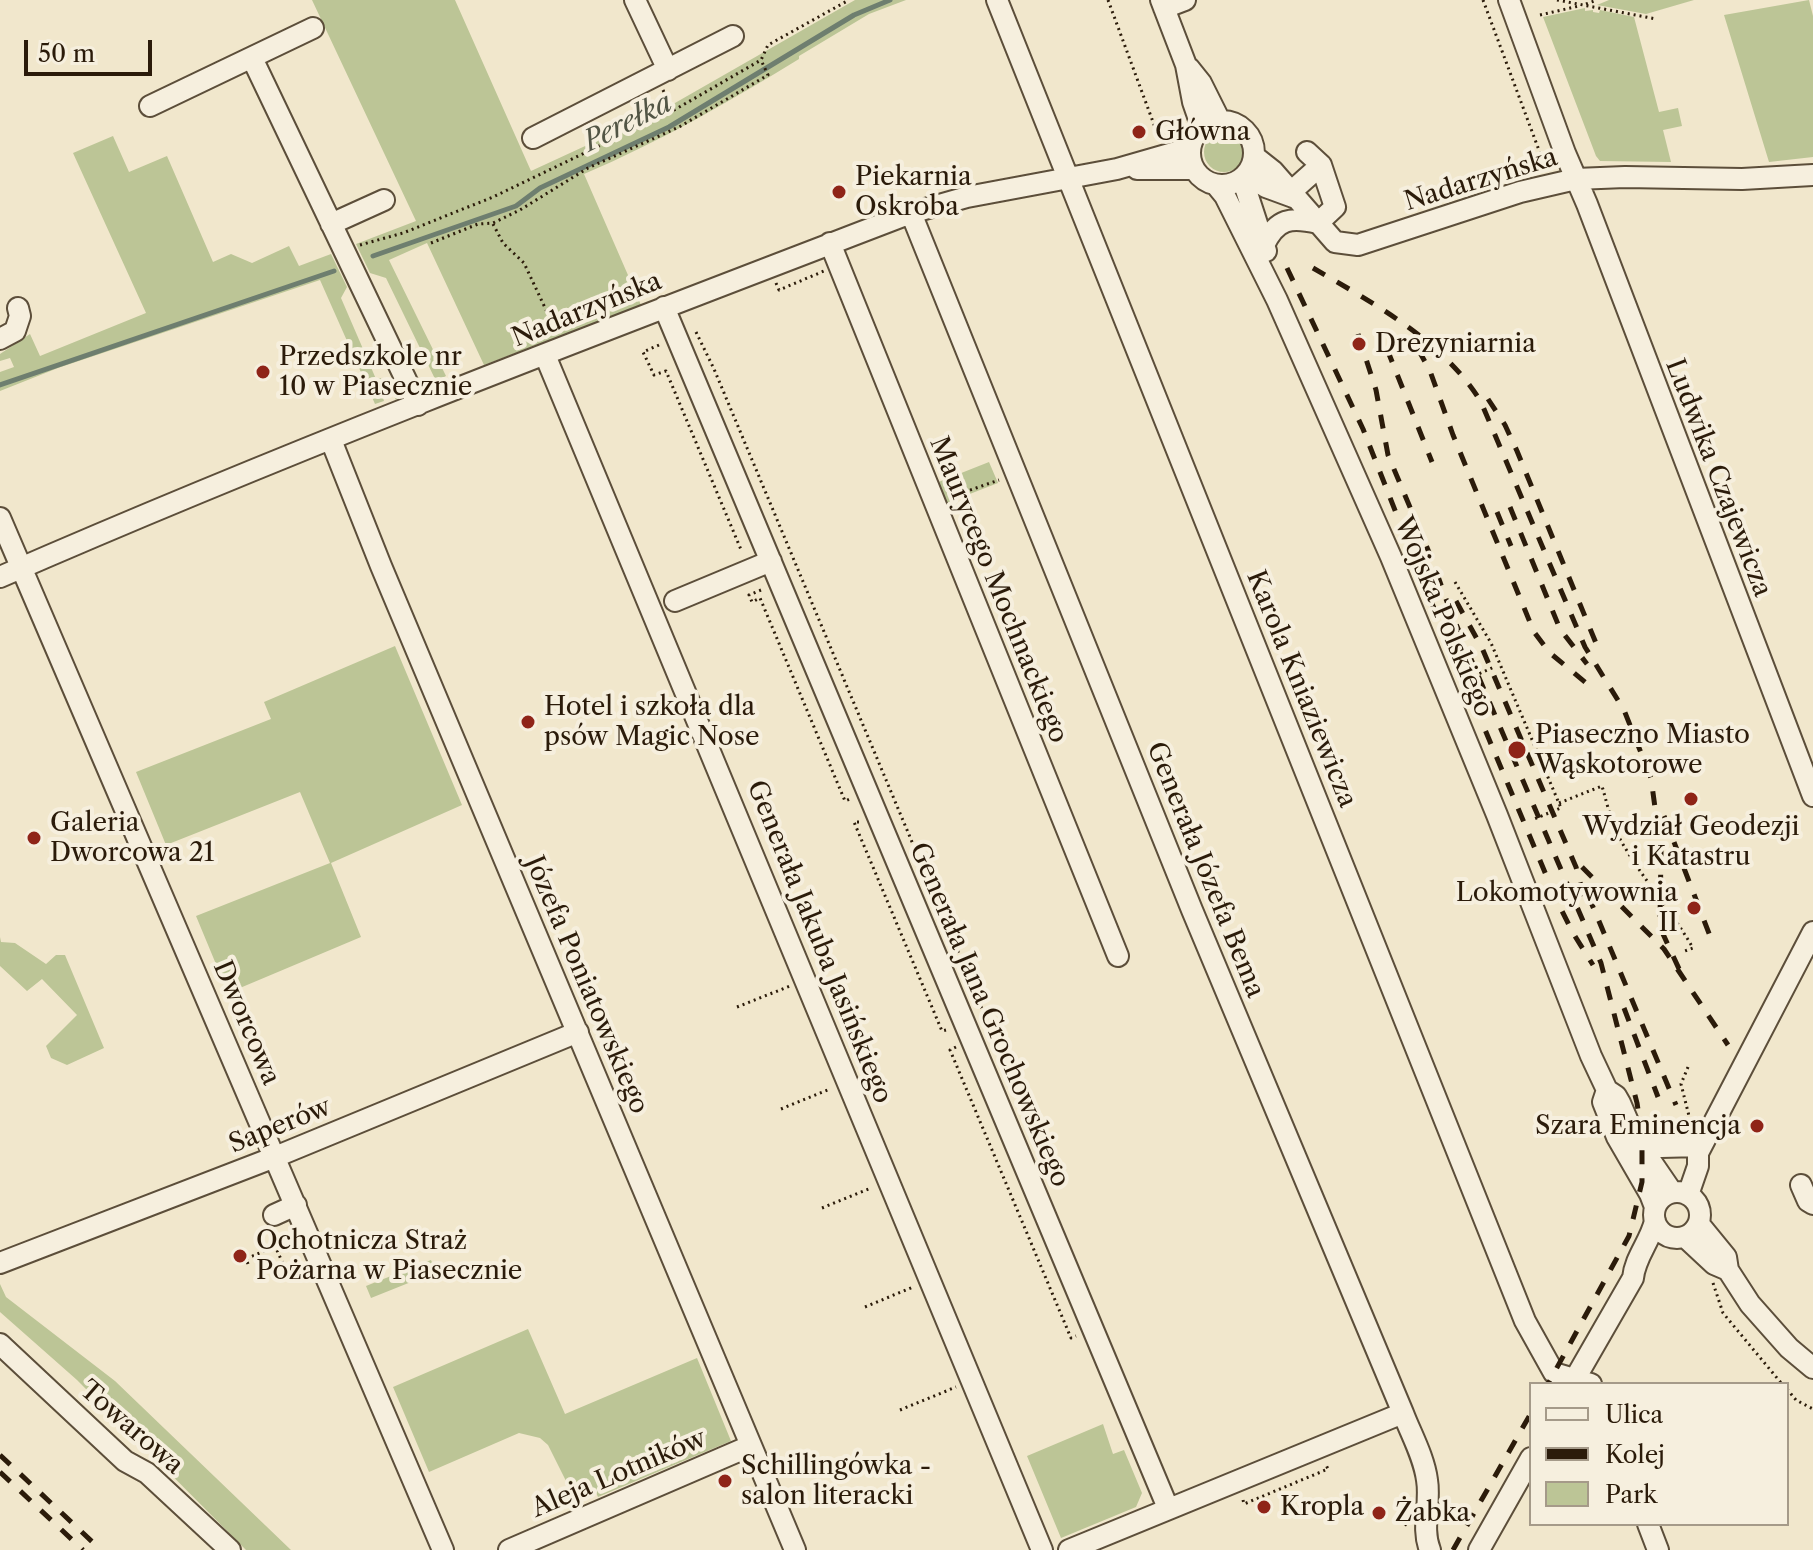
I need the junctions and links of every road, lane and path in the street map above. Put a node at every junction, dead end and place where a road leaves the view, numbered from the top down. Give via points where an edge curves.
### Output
1 (635, 0) edge
2 (849, 0) edge
3 (997, 0) edge
4 (1108, 0) edge
5 (1185, 0) edge
6 (1483, 0) edge
7 (1509, 0) edge
8 (1557, 0) edge
9 (1597, 0) edge
10 (1163, 4) edge
11 (1584, 5) junction
12 (1540, 15) dead end
13 (1656, 19) dead end
14 (313, 28) dead end
15 (733, 36) dead end
16 (252, 58) junction
17 (761, 60) junction
18 (668, 70) junction
19 (150, 106) dead end
20 (1211, 124) junction
21 (533, 138) dead end
22 (1181, 150) junction
23 (1543, 161) dead end
24 (1250, 165) junction
25 (1117, 169) junction
26 (1194, 169) junction
27 (1813, 175) edge
28 (1069, 178) junction
29 (1576, 179) junction
30 (1216, 185) junction
31 (1296, 195) junction
32 (384, 200) dead end
33 (911, 213) junction
34 (493, 223) junction
35 (1318, 223) junction
36 (331, 224) junction
37 (431, 243) dead end
38 (830, 243) junction
39 (1264, 245) junction
40 (344, 251) junction
41 (1277, 300) junction
42 (664, 307) junction
43 (18, 308) dead end
44 (0, 339) edge
45 (665, 343) dead end
46 (554, 351) junction
47 (418, 405) junction
48 (331, 440) junction
49 (997, 481) dead end
50 (933, 500) junction
51 (0, 518) edge
52 (746, 561) dead end
53 (771, 561) junction
54 (22, 567) junction
55 (0, 577) edge
56 (1455, 582) dead end
57 (757, 586) dead end
58 (675, 601) dead end
59 (1494, 667) dead end
60 (1474, 676) dead end
61 (1813, 796) edge
62 (1559, 803) junction
63 (859, 807) dead end
64 (1534, 819) dead end
65 (863, 832) dead end
66 (1813, 932) edge
67 (1685, 951) dead end
68 (1118, 956) dead end
69 (799, 982) dead end
70 (737, 1007) dead end
71 (952, 1027) dead end
72 (578, 1032) junction
73 (956, 1036) dead end
74 (1688, 1067) dead end
75 (830, 1089) dead end
76 (1607, 1090) junction
77 (781, 1109) dead end
78 (1691, 1124) dead end
79 (1635, 1138) junction
80 (1700, 1150) junction
81 (275, 1157) junction
82 (883, 1183) dead end
83 (1801, 1185) dead end
84 (1680, 1194) junction
85 (1813, 1204) edge
86 (296, 1205) junction
87 (822, 1208) dead end
88 (1655, 1214) junction
89 (274, 1215) dead end
90 (1685, 1233) junction
91 (0, 1263) edge
92 (248, 1264) dead end
93 (308, 1270) dead end
94 (1633, 1278) junction
95 (923, 1283) dead end
96 (865, 1307) dead end
97 (1723, 1313) dead end
98 (1078, 1335) dead end
99 (0, 1344) edge
100 (1813, 1368) edge
101 (1579, 1382) edge
102 (1780, 1382) edge
103 (965, 1383) dead end
104 (1789, 1391) edge
105 (1813, 1409) edge
106 (900, 1410) dead end
107 (1403, 1413) junction
108 (750, 1446) junction
109 (1529, 1462) edge
110 (1168, 1508) junction
111 (1649, 1526) edge
112 (230, 1550) edge
113 (443, 1550) edge
114 (509, 1550) edge
115 (795, 1550) edge
116 (1042, 1550) edge
117 (1069, 1550) edge
118 (1430, 1550) edge
119 (1479, 1550) edge
120 (1658, 1550) edge

1 - 18 street
2 - 17 path via 768,45
3 - 28 street, Karola Kniaziewicza
4 - 22 path via 1156,130
5 - 10 street
6 - 23 path
7 - 29 street, Ludwika Czajewicza
8 - 11 path
9 - 11 path
10 - 20 street via 1186,65 1193,102
11 - 12 path
11 - 13 path
14 - 16 street
15 - 18 street
16 - 19 street
16 - 36 street
17 - 34 path via 768,75 733,97 588,168
17 - 40 path via 676,109 493,197
18 - 21 street
20 - 22 street
20 - 24 street via 1241,127 1254,145
22 - 25 street, Nadarzyńska
22 - 26 street
24 - 30 street via 1232,183
24 - 31 street, Nadarzyńska via 1266,187
24 - 39 street, Wojska Polskiego via 1246,190
25 - 26 street, Nadarzyńska
25 - 28 street, Nadarzyńska
26 - 30 street
27 - 29 street, Nadarzyńska
28 - 33 street, Nadarzyńska
28 - 101 street, Karola Kniaziewicza via 1525,1321 1549,1368
29 - 35 street, Nadarzyńska via 1358,245 1335,242
29 - 61 street, Ludwika Czajewicza
30 - 41 street, Wojska Polskiego
31 - 35 street, Nadarzyńska
31 - 35 street via 1314,158 1335,207
32 - 36 street
33 - 38 street, Nadarzyńska
33 - 107 street, Generała Józefa Bema via 1192,910
34 - 37 path
34 - 46 path via 503,243 524,263
35 - 39 street via 1297,218 1280,223
36 - 40 street
38 - 42 street, Nadarzyńska
38 - 50 street, Maurycego Mochnackiego
39 - 41 street, Wojska Polskiego
40 - 47 street
41 - 76 street, Wojska Polskiego via 1396,566
42 - 46 street, Nadarzyńska
42 - 53 street, Generała Jana Grochowskiego
43 - 44 street via 15,331
45 - 52 path via 643,352 654,375 666,371
46 - 47 street, Nadarzyńska
46 - 116 street, Generała Jakuba Jasińskiego
47 - 48 street, Nadarzyńska
48 - 54 street, Nadarzyńska
48 - 72 street, Józefa Poniatowskiego
49 - 50 path
50 - 68 street, Maurycego Mochnackiego
51 - 54 street, Dworcowa
53 - 58 street
53 - 110 street, Generała Jana Grochowskiego
54 - 55 street, Nadarzyńska
54 - 81 street, Dworcowa
56 - 62 path via 1491,643
57 - 63 path via 767,584 749,595 752,602 760,598 845,801 855,797
59 - 60 path
62 - 64 path via 1561,808
62 - 67 path via 1602,786 1618,836 1693,948
65 - 71 path via 859,821 854,822 942,1031
66 - 80 street
69 - 70 path
72 - 81 street, Saperów
72 - 108 street, Józefa Poniatowskiego
73 - 98 path via 960,1046 950,1050 1071,1338
74 - 78 path via 1681,1084
75 - 77 path
76 - 79 street, Wojska Polskiego via 1616,1096
76 - 88 street, Wojska Polskiego via 1606,1112 1650,1194
79 - 80 street via 1661,1147
79 - 84 street, Wojska Polskiego
80 - 84 street via 1698,1166
81 - 86 street, Dworcowa
81 - 91 street, Saperów via 189,1197
82 - 87 path
83 - 85 street
84 - 88 street via 1661,1197
84 - 90 street via 1698,1211
86 - 89 street
86 - 113 street, Dworcowa
88 - 90 street via 1661,1232
88 - 94 street
90 - 94 street via 1663,1242 1647,1270
90 - 100 street via 1726,1257 1728,1270 1768,1325
92 - 93 path via 246,1259 275,1246 289,1277
94 - 101 street
95 - 96 path
97 - 102 path
99 - 112 street, Towarowa
103 - 106 path
104 - 105 path
107 - 110 street
107 - 118 street, Generała Józefa Bema via 1427,1477
108 - 114 street, Aleja Lotników
108 - 115 street, Józefa Poniatowskiego
109 - 119 street
110 - 117 street
111 - 120 street

